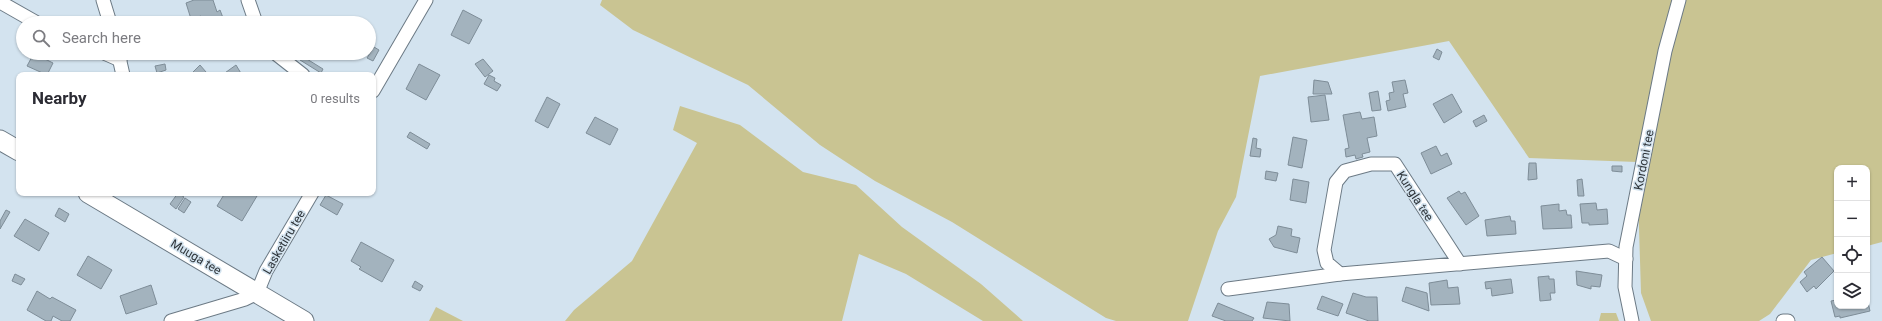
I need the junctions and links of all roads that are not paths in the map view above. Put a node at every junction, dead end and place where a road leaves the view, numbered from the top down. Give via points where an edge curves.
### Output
1 (103, 0) edge
2 (248, 0) edge
3 (426, 0) edge
4 (1679, 0) edge
5 (0, 2) edge
6 (25, 16) edge
7 (108, 16) edge
8 (254, 16) edge
9 (120, 60) edge
10 (283, 60) edge
11 (122, 72) edge
12 (299, 72) edge
13 (376, 86) edge
14 (0, 140) edge
15 (16, 149) edge
16 (95, 196) edge
17 (310, 196) edge
18 (1626, 258) junction
19 (1460, 264) junction
20 (1340, 274) junction
21 (1228, 289) dead end
22 (257, 293) junction
23 (171, 321) edge
24 (304, 321) edge
25 (1632, 321) edge
26 (1783, 321) edge
27 (1788, 321) edge

1 - 7 street
2 - 8 street
3 - 13 street
4 - 18 street, Kordoni tee via 1665,51 1626,247
5 - 6 street
9 - 11 street
10 - 12 street
14 - 15 street
16 - 22 street, Muuga tee
17 - 22 street, Lasketiiru tee via 266,272
18 - 19 street via 1609,251
18 - 25 street, Kordoni tee via 1625,287
19 - 20 street
19 - 20 street, Kungla tee via 1395,164 1371,164 1345,171 1336,182 1324,250 1327,262
20 - 21 street
22 - 23 street
22 - 24 street, Muuga tee
26 - 27 street

